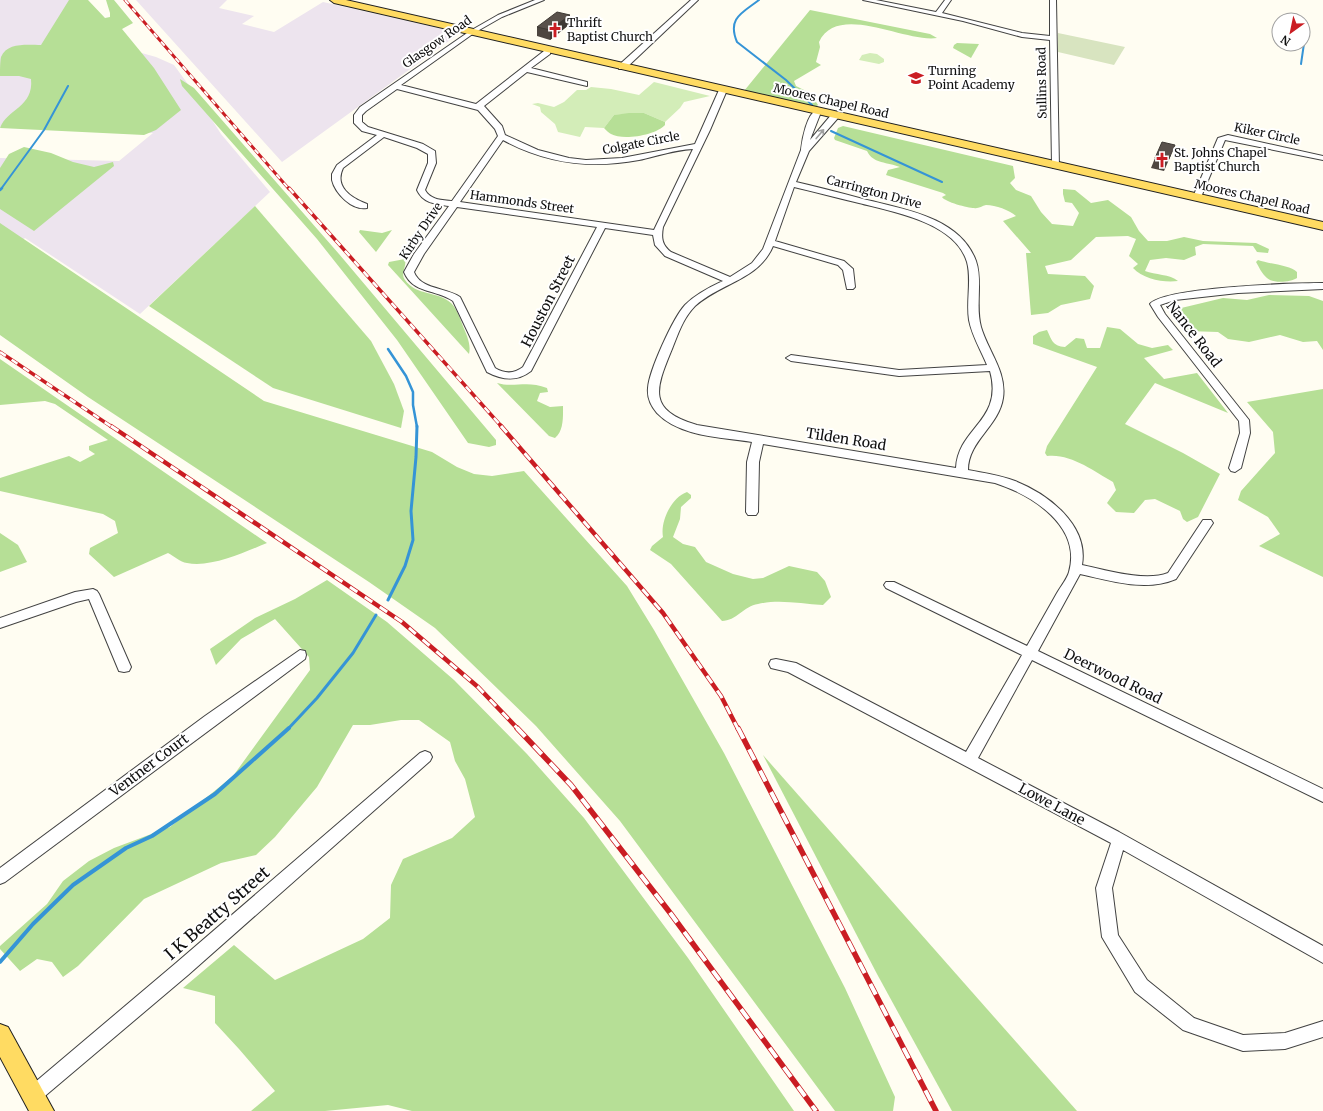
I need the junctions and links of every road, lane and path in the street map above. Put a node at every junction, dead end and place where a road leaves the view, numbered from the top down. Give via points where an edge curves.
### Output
1 (334, 0) edge
2 (541, 0) edge
3 (695, 0) edge
4 (866, 0) edge
5 (948, 0) edge
6 (1053, 0) edge
7 (531, 1) edge
8 (938, 14) junction
9 (472, 32) junction
10 (1052, 38) junction
11 (548, 49) junction
12 (622, 67) junction
13 (526, 69) junction
14 (584, 84) dead end
15 (395, 86) junction
16 (723, 90) junction
17 (478, 107) junction
18 (817, 112) junction
19 (835, 116) junction
20 (357, 119) joint
21 (382, 135) junction
22 (502, 136) junction
23 (698, 146) junction
24 (805, 150) junction
25 (1323, 158) edge
26 (1056, 166) junction
27 (790, 184) junction
28 (1196, 197) junction
29 (454, 204) junction
30 (364, 206) dead end
31 (602, 226) junction
32 (1323, 226) edge
33 (657, 234) junction
34 (769, 242) junction
35 (730, 280) junction
36 (1323, 286) edge
37 (850, 287) dead end
38 (791, 358) dead end
39 (993, 368) junction
40 (508, 376) joint
41 (758, 440) junction
42 (1235, 468) dead end
43 (962, 473) junction
44 (752, 512) dead end
45 (1207, 523) dead end
46 (1077, 569) junction
47 (890, 585) dead end
48 (0, 623) edge
49 (1030, 654) junction
50 (300, 655) dead end
51 (776, 664) dead end
52 (124, 667) dead end
53 (424, 758) dead end
54 (969, 761) junction
55 (1323, 796) edge
56 (1119, 840) junction
57 (0, 877) edge
58 (1323, 955) edge
59 (1323, 1029) edge
60 (0, 1035) edge
61 (37, 1103) edge

1 - 9 main road, Moores Chapel Road
2 - 7 street, Glasgow Road
3 - 12 street
4 - 8 street
5 - 8 street
6 - 10 street, Sullins Road
7 - 9 street, Glasgow Road
8 - 10 street via 1022,35
9 - 11 main road, Moores Chapel Road
9 - 15 street, Glasgow Road
10 - 26 street, Sullins Road
11 - 12 main road, Moores Chapel Road
11 - 13 street
12 - 16 main road, Moores Chapel Road
13 - 14 street
13 - 17 street
15 - 17 street, Colgate Circle
15 - 20 street, Glasgow Road via 363,109
16 - 18 main road, Moores Chapel Road
16 - 23 street
17 - 22 street, Colgate Circle via 486,112
18 - 19 main road, Moores Chapel Road
18 - 24 street, Tilden Road via 806,136
24 -> 19 street, Tilden Road
19 - 26 main road, Moores Chapel Road
20 - 21 street, Hammonds Street via 362,127
21 - 29 street, Hammonds Street via 430,151 434,158 422,184 422,193 434,201
21 - 30 street via 340,167 336,174 335,182 345,195
22 - 23 street, Colgate Circle via 521,148 540,155 588,163 619,162
22 - 29 street, Kirby Drive
23 - 33 street
24 - 27 street, Tilden Road
25 - 28 street, Kiker Circle via 1228,137 1222,138
26 - 28 main road, Moores Chapel Road
27 - 34 street, Tilden Road
27 - 39 street, Carrington Drive via 916,216 935,225 956,240 971,262 974,321
28 - 32 main road, Moores Chapel Road
29 - 31 street, Hammonds Street
29 - 40 street, Kirby Drive via 413,263 410,276 418,285 448,293 457,299 488,366 495,372
31 - 33 street, Hammonds Street
31 - 40 street, Houston Street via 527,369 520,374
33 - 35 street via 660,246 665,252
34 - 35 street, Tilden Road via 759,262
34 - 37 street via 841,263 848,269
35 - 41 street, Tilden Road via 703,295 683,313 653,383 653,395 666,414 683,425
36 - 42 street, Nance Road via 1237,288 1170,299 1155,304 1161,316 1244,420 1244,433
38 - 39 street via 899,373
39 - 43 street, Carrington Drive via 999,389 997,404 963,457
41 - 43 street, Tilden Road
41 - 44 street via 753,462
43 - 46 street, Tilden Road via 1005,481 1043,501 1069,528 1076,546
45 - 46 street via 1168,579 1148,580
46 - 49 street
47 - 49 street, Deerwood Road
48 - 52 street via 75,597 93,594
49 - 54 street
49 - 55 street, Deerwood Road
50 - 57 street, Ventner Court
51 - 54 street, Lowe Lane via 791,667
53 - 61 street, I K Beatty Street via 182,969
54 - 56 street, Lowe Lane
56 - 58 street, Lowe Lane
56 - 59 street via 1104,888 1110,937 1141,986 1189,1024 1243,1044 1285,1041
60 - 61 main road

